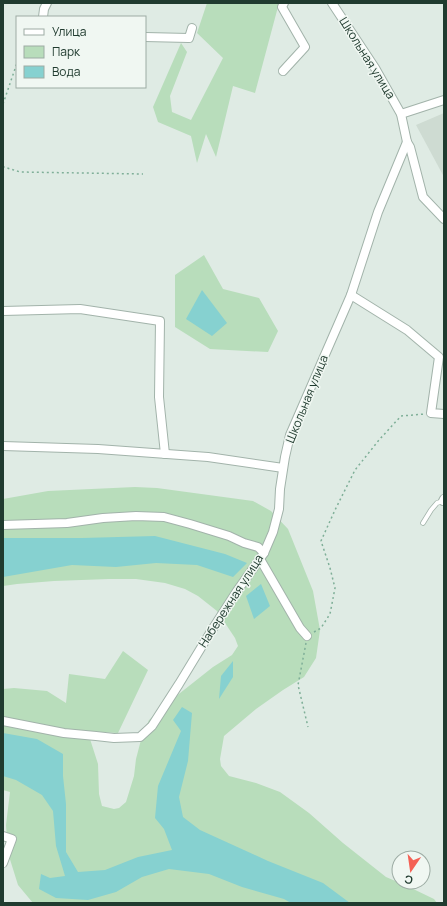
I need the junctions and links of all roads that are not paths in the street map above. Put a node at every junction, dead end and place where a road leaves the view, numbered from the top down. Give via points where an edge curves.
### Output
1 (47, 3) edge
2 (284, 3) edge
3 (332, 3) edge
4 (43, 16) edge
5 (192, 28) dead end
6 (146, 37) edge
7 (283, 71) dead end
8 (444, 100) edge
9 (401, 114) junction
10 (407, 142) junction
11 (444, 219) edge
12 (351, 295) junction
13 (3, 311) edge
14 (444, 414) edge
15 (3, 446) edge
16 (165, 454) junction
17 (283, 468) junction
18 (444, 501) edge
19 (423, 523) dead end
20 (3, 525) edge
21 (262, 556) junction
22 (307, 636) road end
23 (3, 721) edge
24 (3, 836) edge
25 (3, 863) edge

1 - 4 street
2 - 7 street via 282,7 305,47
3 - 9 street, Школьная улица via 375,68
5 - 6 street via 189,38
8 - 9 street
9 - 10 street, Школьная улица
10 - 11 street, Школьная улица via 423,197
10 - 12 street, Школьная улица via 378,212
12 - 14 street via 407,330 440,357 430,413
12 - 17 street, Школьная улица via 290,434
13 - 16 street via 80,309 160,320 159,397
15 - 16 street
16 - 17 street via 208,457
17 - 21 street, Школьная улица via 279,509 273,532
18 - 19 lane via 437,503
20 - 21 street, Набережная улица via 67,523 136,516 164,517 258,547
21 - 22 street via 300,628
21 - 23 street, Набережная улица via 152,726 140,737 96,736
24 - 25 street via 12,840

